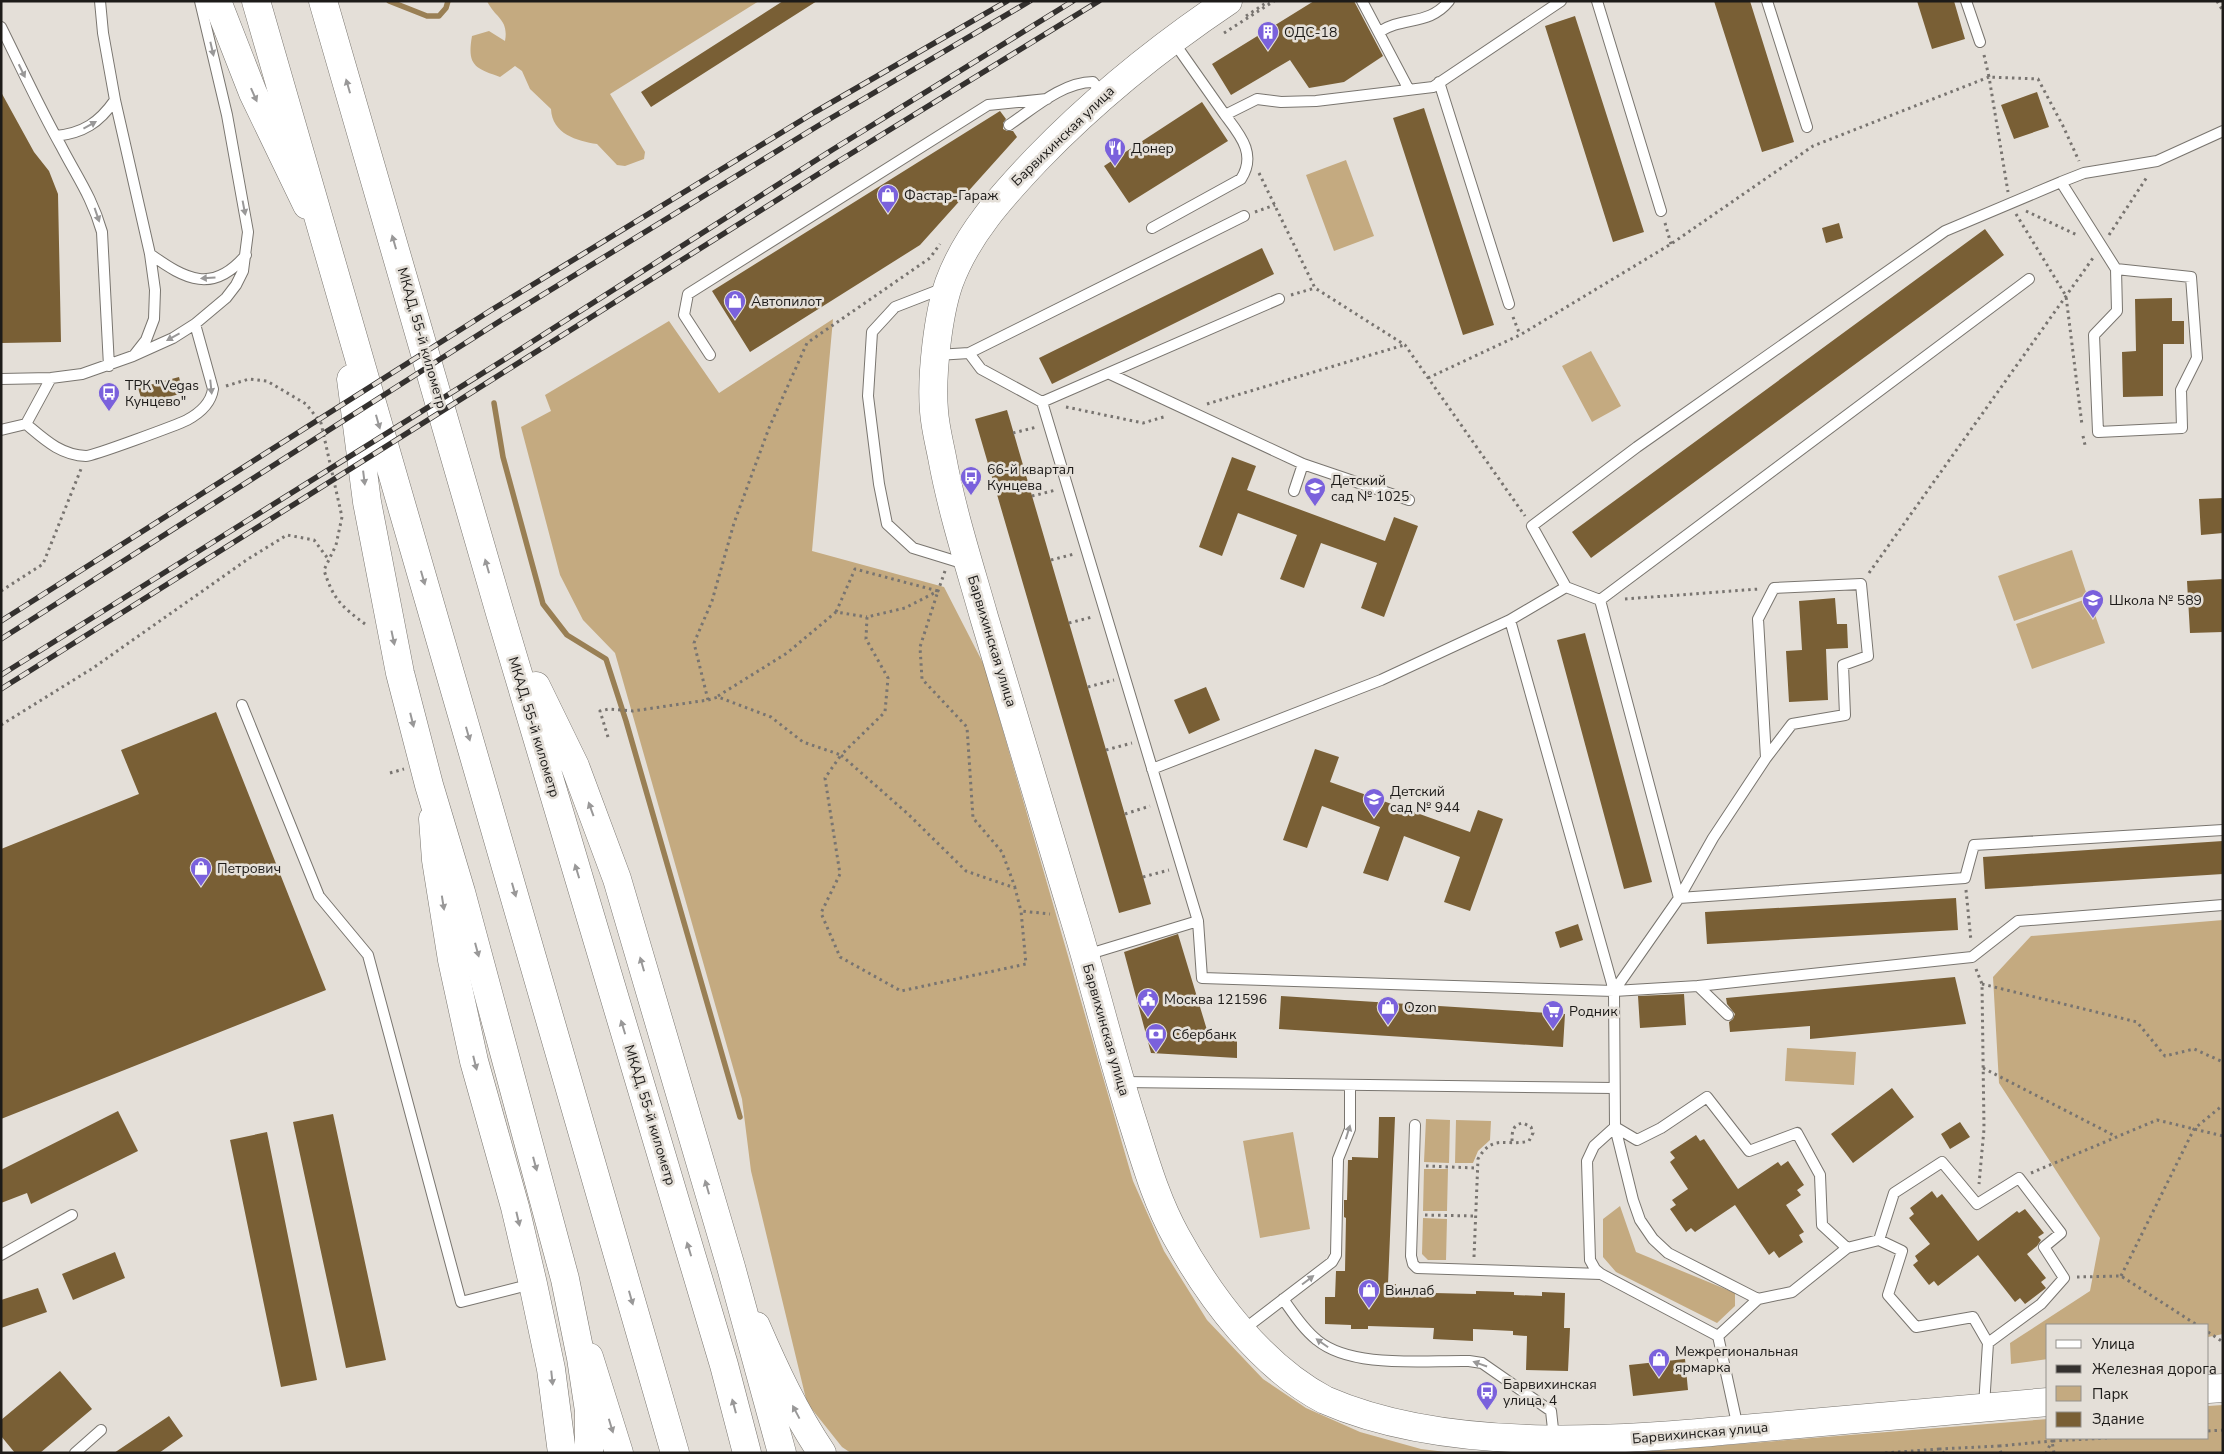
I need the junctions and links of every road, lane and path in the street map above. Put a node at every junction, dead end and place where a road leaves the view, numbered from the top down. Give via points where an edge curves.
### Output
1 (100, 1) edge
2 (200, 1) edge
3 (216, 1) edge
4 (256, 1) edge
5 (323, 1) edge
6 (1228, 1) edge
7 (1274, 1) edge
8 (1362, 1) edge
9 (1449, 1) edge
10 (1561, 1) edge
11 (1597, 1) edge
12 (1767, 1) edge
13 (1966, 1) edge
14 (2216, 1) edge
15 (2223, 11) edge
16 (1, 27) edge
17 (1379, 32) junction
18 (1218, 38) dead end
19 (1172, 39) junction
20 (1980, 42) joint
21 (1989, 77) junction
22 (1439, 82) junction
23 (1408, 88) junction
24 (1103, 94) junction
25 (1047, 99) junction
26 (115, 100) junction
27 (1225, 115) junction
28 (1009, 125) dead end
29 (1807, 127) dead end
30 (2223, 131) edge
31 (56, 136) junction
32 (1249, 155) junction
33 (2157, 161) junction
34 (2084, 173) junction
35 (2061, 182) junction
36 (2010, 203) junction
37 (1275, 205) junction
38 (1661, 211) joint
39 (1244, 216) joint
40 (1152, 228) dead end
41 (326, 244) junction
42 (1671, 244) junction
43 (2101, 246) junction
44 (247, 253) junction
45 (150, 254) junction
46 (930, 258) dead end
47 (2116, 269) junction
48 (2029, 279) dead end
49 (948, 287) junction
50 (1315, 288) junction
51 (340, 291) junction
52 (2066, 296) junction
53 (1279, 298) joint
54 (1509, 304) joint
55 (195, 324) junction
56 (1520, 335) junction
57 (1405, 345) junction
58 (969, 353) junction
59 (710, 355) dead end
60 (133, 356) junction
61 (936, 356) junction
62 (108, 366) junction
63 (1110, 374) junction
64 (51, 378) junction
65 (1428, 378) junction
66 (1, 379) edge
67 (213, 389) junction
68 (1042, 402) junction
69 (1187, 410) junction
70 (1048, 423) junction
71 (26, 424) junction
72 (1, 430) edge
73 (1014, 433) dead end
74 (2085, 446) dead end
75 (86, 456) junction
76 (1303, 464) junction
77 (1068, 487) junction
78 (1294, 491) dead end
79 (1032, 496) dead end
80 (1409, 500) dead end
81 (1532, 526) junction
82 (1087, 551) junction
83 (329, 560) junction
84 (1051, 560) dead end
85 (959, 562) junction
86 (1862, 584) junction
87 (1566, 587) junction
88 (1774, 588) junction
89 (1, 591) edge
90 (938, 591) junction
91 (1600, 600) junction
92 (836, 612) junction
93 (500, 613) junction
94 (1106, 614) junction
95 (867, 617) junction
96 (1510, 620) junction
97 (1069, 623) dead end
98 (365, 624) dead end
99 (1125, 677) junction
100 (1088, 687) dead end
101 (718, 697) junction
102 (708, 700) junction
103 (242, 706) dead end
104 (1, 725) edge
105 (608, 737) dead end
106 (1144, 740) junction
107 (1106, 750) dead end
108 (841, 755) junction
109 (1766, 758) junction
110 (409, 768) dead end
111 (1152, 769) junction
112 (390, 773) dead end
113 (429, 786) junction
114 (1163, 803) junction
115 (1125, 814) dead end
116 (2223, 830) edge
117 (1182, 866) junction
118 (1143, 877) dead end
119 (1965, 878) junction
120 (1015, 888) junction
121 (1679, 898) junction
122 (2223, 905) edge
123 (1021, 911) junction
124 (1074, 917) junction
125 (1198, 921) junction
126 (1086, 955) junction
127 (1972, 957) junction
128 (1982, 984) junction
129 (1698, 986) junction
130 (1614, 991) junction
131 (1728, 1015) dead end
132 (2223, 1062) edge
133 (1983, 1068) junction
134 (1120, 1082) junction
135 (1350, 1085) junction
136 (1614, 1088) junction
137 (2223, 1105) edge
138 (1415, 1125) dead end
139 (1615, 1127) junction
140 (2194, 1129) junction
141 (2116, 1136) junction
142 (2223, 1136) edge
143 (1512, 1142) junction
144 (1413, 1166) junction
145 (1476, 1168) junction
146 (2019, 1178) junction
147 (1977, 1204) junction
148 (1412, 1214) junction
149 (72, 1215) dead end
150 (1475, 1216) junction
151 (1879, 1240) junction
152 (1847, 1248) junction
153 (1, 1255) edge
154 (731, 1267) junction
155 (1474, 1270) junction
156 (1601, 1274) junction
157 (2121, 1276) junction
158 (2064, 1278) junction
159 (565, 1279) junction
160 (533, 1284) junction
161 (1282, 1299) junction
162 (1758, 1299) junction
163 (2195, 1324) edge
164 (1242, 1330) junction
165 (2209, 1333) edge
166 (1718, 1336) junction
167 (2223, 1342) edge
168 (1988, 1343) junction
169 (2223, 1388) edge
170 (2209, 1389) edge
171 (2046, 1402) edge
172 (1984, 1407) junction
173 (101, 1430) dead end
174 (1739, 1430) junction
175 (2223, 1430) edge
176 (2209, 1431) edge
177 (2079, 1439) edge
178 (2052, 1440) edge
179 (1555, 1444) junction
180 (1999, 1446) junction
181 (1939, 1449) junction
182 (75, 1453) edge
183 (562, 1453) edge
184 (589, 1453) edge
185 (619, 1453) edge
186 (674, 1453) edge
187 (747, 1453) edge
188 (782, 1453) edge
189 (822, 1453) edge
190 (1885, 1453) edge
191 (1944, 1453) edge
192 (2001, 1453) edge
193 (2046, 1453) edge
194 (2054, 1453) edge

1 - 26 lane
2 -> 44 lane via 227,115 248,232
3 -> 41 main road via 252,93
4 - 41 main road
93 -> 5 main road, МКАД, 55-й километр
6 - 19 main road, Барвихинская улица
7 - 18 path
8 - 17 lane
9 - 17 lane via 1428,18 1398,22
10 - 22 lane
11 - 38 lane
12 - 29 lane
13 - 20 lane
14 - 15 path
16 -> 31 lane
17 - 23 lane
19 - 24 main road, Барвихинская улица
19 - 27 lane
20 - 21 path
21 - 34 path via 2038,79
21 - 36 path
21 - 42 path via 1813,146
22 - 23 lane via 1432,87
22 - 54 lane
23 - 27 lane via 1316,101 1257,99
24 - 25 lane via 1093,82 1081,82
24 - 49 main road, Барвихинская улица via 999,199 965,249
25 - 28 lane
25 - 59 lane via 988,105 688,294 684,315
31 -> 26 lane via 72,134 92,125 105,116
26 - 45 lane
27 - 32 lane via 1246,144
30 - 33 lane
31 -> 62 lane via 86,190 102,232
32 - 37 path
32 - 40 lane via 1247,170 1241,178
33 - 34 lane
33 - 43 path
34 - 35 lane
35 - 36 lane
35 - 43 lane
36 - 43 path
36 - 52 path
36 - 81 lane via 1945,231 1637,447
37 - 39 path
37 - 50 path
38 - 42 path
39 - 58 lane
41 - 51 main road
42 - 56 path
43 - 47 lane
43 - 52 path
44 -> 45 lane via 224,276 204,278 189,277 172,270
44 - 55 lane via 236,285 226,298
45 - 60 lane via 155,290 154,319 146,340
46 - 102 path via 807,343 766,437 734,523 712,601 694,643
47 - 47 lane via 2117,311 2094,335 2098,432 2182,428 2181,390 2197,358 2191,277
48 - 91 lane
49 - 61 main road, Барвихинская улица
49 - 85 lane via 896,307 872,332 868,396 887,524 913,548
50 - 53 path
50 - 57 path
51 -> 113 main road via 367,502 400,673
51 -> 186 main road
52 - 74 path
52 - 86 path
53 - 63 lane
54 - 56 path
55 -> 60 lane
55 -> 67 lane
56 - 65 path
57 - 65 path
57 - 69 path
58 - 61 lane
58 - 68 lane via 981,369
60 - 62 lane
61 - 85 main road, Барвихинская улица via 934,411
62 - 64 lane
63 - 68 lane
63 - 69 lane
64 - 66 lane
64 - 71 lane
65 - 81 path
67 - 75 lane via 212,398 205,407 187,420
67 - 83 path via 249,379 267,381 306,404 321,423 342,517
68 - 69 path via 1144,423
68 - 70 lane
69 - 76 lane
70 - 73 path
70 - 77 lane
71 - 72 lane
71 - 75 lane via 53,447
75 - 89 path via 43,564
76 - 78 lane
76 - 80 lane
77 - 79 path
77 - 82 lane
81 - 87 lane
82 - 84 path
82 - 94 lane
83 - 98 path via 324,570 331,592 345,609
83 - 104 path via 314,540 288,535 248,559 93,668
85 - 90 path
85 - 124 main road, Барвихинская улица
86 - 88 lane
86 - 109 lane via 1868,656 1843,665 1844,715 1792,724
87 - 91 lane
87 - 96 lane
88 - 91 path
88 - 109 lane via 1758,619
90 - 92 path via 856,569
90 - 95 path via 905,608
90 - 120 path via 920,647 922,679 967,727 973,818 1002,852
91 - 121 lane
92 - 95 path
92 - 101 path via 787,653
154 -> 93 main road via 617,879 575,766
187 -> 93 main road, МКАД, 55-й километр via 724,1365
94 - 97 path
94 - 99 lane
95 - 108 path via 866,639 888,678 885,712
96 - 111 lane via 1381,680
96 - 130 lane
99 - 100 path
99 - 106 lane
101 - 102 path
101 - 108 path via 771,717 804,742
102 - 105 path via 634,711 600,711
103 - 160 lane via 319,896 368,955 461,1302
106 - 107 path
106 - 111 lane
108 - 120 path via 966,871
108 - 123 path via 825,778 840,874 821,913 840,957 901,992 1026,964
109 - 121 lane via 1713,838
110 - 112 path
111 - 114 lane
113 -> 159 main road via 461,892
113 -> 160 main road via 436,860 452,960 474,1060
114 - 115 path
114 - 117 lane
116 - 119 lane via 1974,845
117 - 118 path
117 - 125 lane
119 - 121 lane
119 - 127 path
120 - 123 path
121 - 130 lane
122 - 127 lane via 2018,921
123 - 124 path
124 - 126 main road, Барвихинская улица
125 - 126 lane
125 - 130 lane via 1202,978
126 - 134 main road, Барвихинская улица
127 - 128 path
127 - 129 lane
128 - 132 path via 2137,1022 2165,1056 2194,1049
128 - 133 path
129 - 130 lane
129 - 131 lane
130 - 136 lane
133 - 141 path
133 - 147 path via 1984,1129
134 - 135 lane
134 - 164 main road, Барвихинская улица via 1150,1179 1174,1232 1199,1274
135 - 136 lane
161 -> 135 lane via 1332,1262 1336,1255 1338,1159 1350,1129
136 - 139 lane
137 - 140 path
138 - 144 lane
139 - 152 lane via 1637,1140 1707,1097 1749,1150 1797,1133 1820,1175 1822,1225
139 - 156 lane via 1594,1146 1586,1170 1590,1260
139 - 162 lane via 1633,1200 1640,1220 1653,1239 1668,1253
140 - 141 path via 2157,1120
140 - 142 path
140 - 157 path
141 - 146 path
143 - 143 path via 1531,1140 1531,1127 1523,1123 1516,1125 1512,1130
143 - 145 path via 1490,1144 1482,1152
144 - 145 path
144 - 148 lane
145 - 150 path
146 - 147 lane
146 - 158 lane via 2060,1233 2044,1247
147 - 151 lane via 1942,1162 1894,1193
148 - 150 path
148 - 155 lane via 1413,1264 1421,1269
149 - 153 lane
150 - 155 path
151 - 152 lane
151 - 168 lane via 1902,1251 1888,1295 1916,1328 1973,1317
152 - 162 lane via 1792,1292
154 - 188 main road
189 -> 154 main road via 781,1383
155 - 156 lane
156 - 166 lane
157 - 158 path
157 - 163 path
158 - 168 lane via 2041,1304
159 - 184 main road via 582,1358 589,1411
159 -> 185 main road
160 -> 183 main road via 551,1369
161 - 164 lane
179 -> 161 lane via 1550,1411 1482,1363 1362,1360 1344,1355 1318,1341
162 - 166 lane
164 - 179 main road, Барвихинская улица via 1290,1377 1321,1399 1352,1413 1403,1429 1452,1439 1519,1445
165 - 167 path
166 - 174 lane
168 - 172 lane
169 - 170 main road
171 - 172 main road, Барвихинская улица
172 - 174 main road, Барвихинская улица
173 - 182 lane
174 - 179 main road, Барвихинская улица
175 - 176 path
177 - 178 path
178 - 180 path
178 - 193 path
178 - 194 path
180 - 181 path
180 - 192 path
181 - 190 path
181 - 191 path

